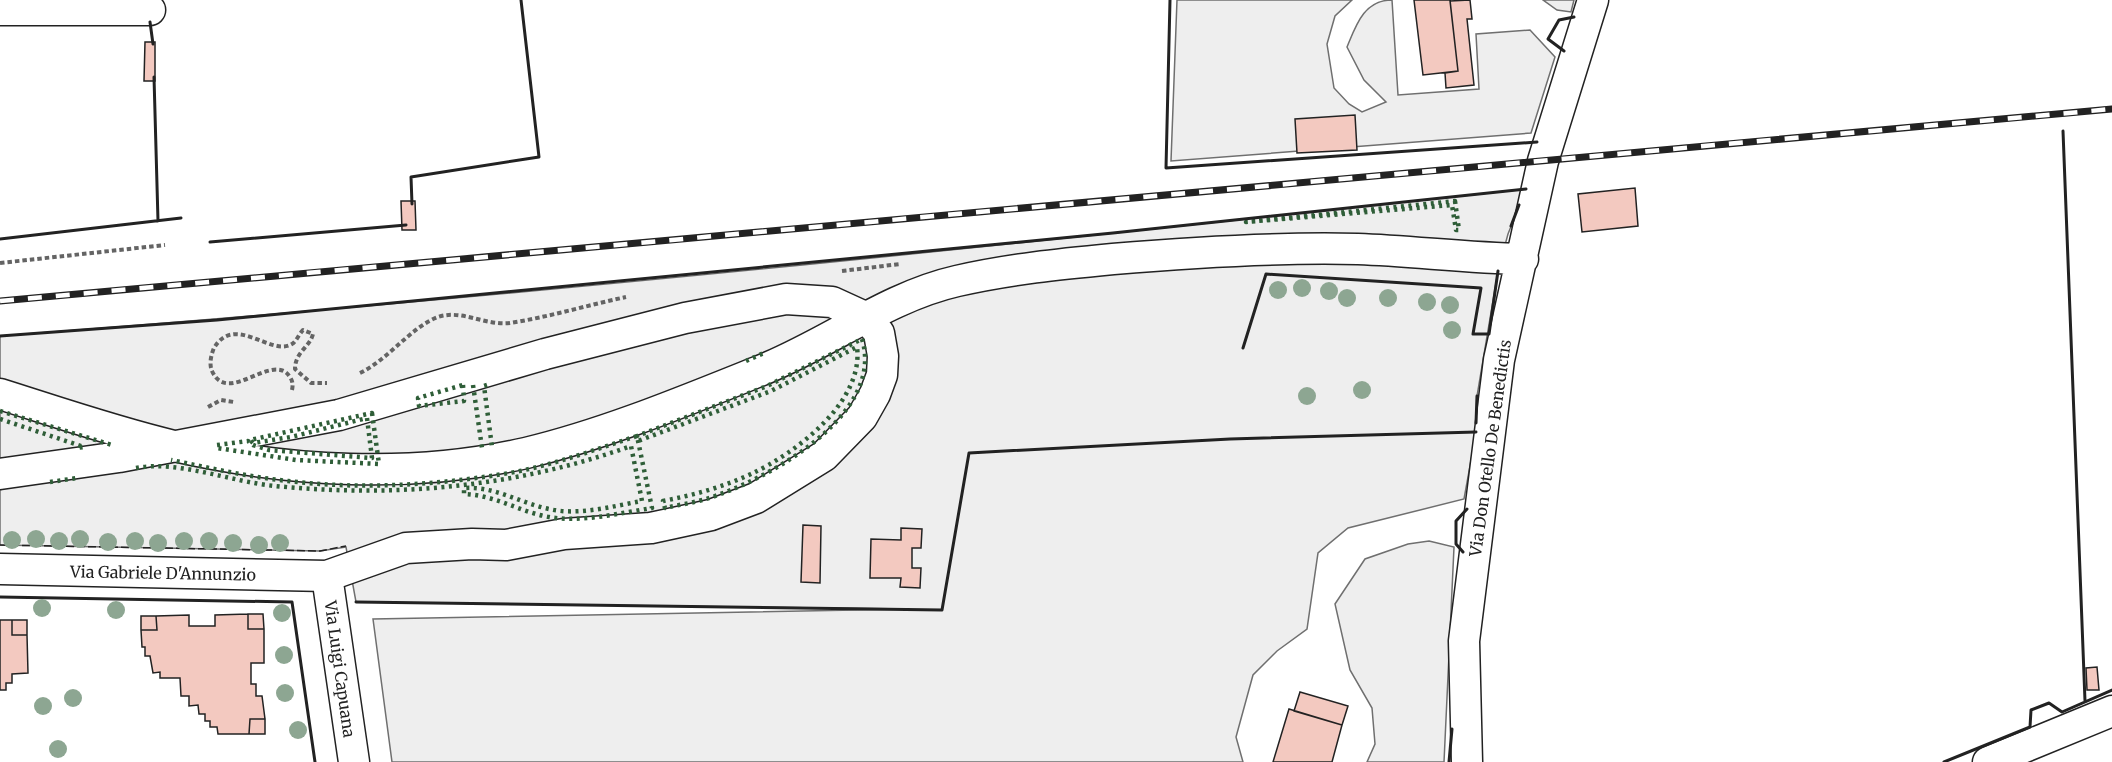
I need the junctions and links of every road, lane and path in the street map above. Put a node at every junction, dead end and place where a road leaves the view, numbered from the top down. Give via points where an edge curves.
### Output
1 (1593, 0) edge
2 (0, 10) edge
3 (150, 10) dead end
4 (165, 245) dead end
5 (1523, 260) junction
6 (0, 263) edge
7 (867, 318) junction
8 (0, 394) edge
9 (173, 446) junction
10 (0, 474) edge
11 (0, 569) edge
12 (327, 576) junction
13 (2112, 711) edge
14 (354, 762) edge
15 (1467, 762) edge
16 (1988, 762) edge

1 - 5 street, Via Don Otello De Benedictis via 1543,160
2 - 3 street
4 - 6 path
5 - 7 street via 1309,248 1243,249 1057,264 952,282
5 - 15 street, Via Don Otello De Benedictis via 1499,360 1464,641
7 - 9 street via 832,302 786,299 760,303 545,354 339,415
7 - 9 street via 761,371 579,437 516,454 375,470 277,464
7 - 12 street via 879,333 883,356 876,394 862,417 824,456 756,498 711,515 651,528 564,534 506,545 406,548
8 - 9 street
9 - 10 street
11 - 12 street, Via Gabriele D'Annunzio
12 - 14 street, Via Luigi Capuana
13 - 16 street

